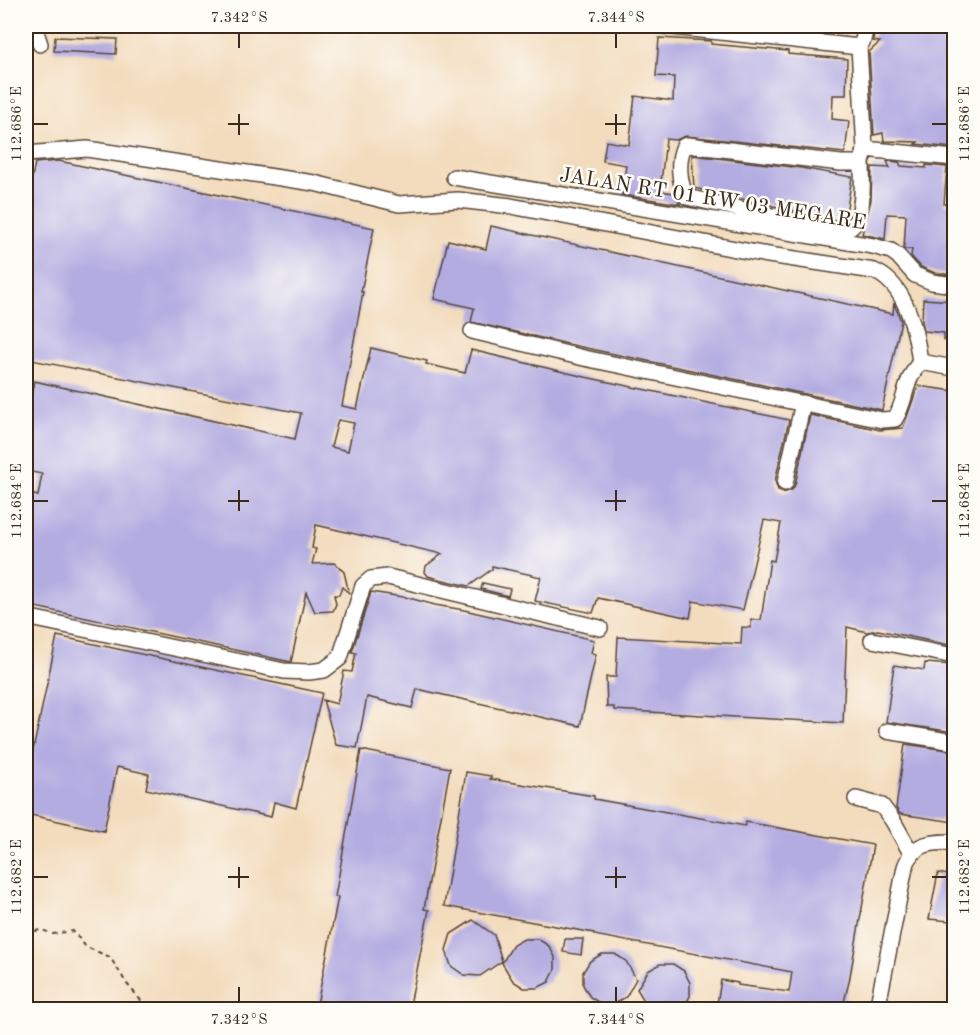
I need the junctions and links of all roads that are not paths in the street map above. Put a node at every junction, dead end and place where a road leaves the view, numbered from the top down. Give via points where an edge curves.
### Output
1 (34, 26) edge
2 (664, 26) edge
3 (866, 26) edge
4 (40, 44) dead end
5 (859, 48) junction
6 (26, 154) edge
7 (863, 156) junction
8 (954, 158) edge
9 (454, 177) dead end
10 (954, 285) edge
11 (472, 331) dead end
12 (920, 362) junction
13 (954, 368) edge
14 (803, 404) junction
15 (785, 483) dead end
16 (26, 617) edge
17 (600, 628) dead end
18 (872, 640) dead end
19 (954, 656) edge
20 (887, 731) dead end
21 (954, 742) edge
22 (856, 799) dead end
23 (954, 842) edge
24 (911, 853) junction
25 (877, 1010) edge

1 - 4 street
2 - 5 street
3 - 5 street
5 - 7 street
6 - 12 street via 87,148 314,183 399,204 458,200 512,206 762,254 874,271 886,276 899,291 915,334
7 - 7 street via 841,164 688,145 681,152 680,180 687,197 700,202 847,230 857,221
7 - 8 street
9 - 10 street, JALAN RT 01 RW 03 MEGARE via 873,246 891,251 915,275
11 - 14 street
12 - 13 street
12 - 14 street via 909,379 895,419 882,420
14 - 15 street
16 - 17 street via 284,671 309,672 324,670 340,658 363,586 371,579 388,577
18 - 19 street
20 - 21 street
22 - 24 street via 882,806
23 - 24 street via 926,844
24 - 25 street

